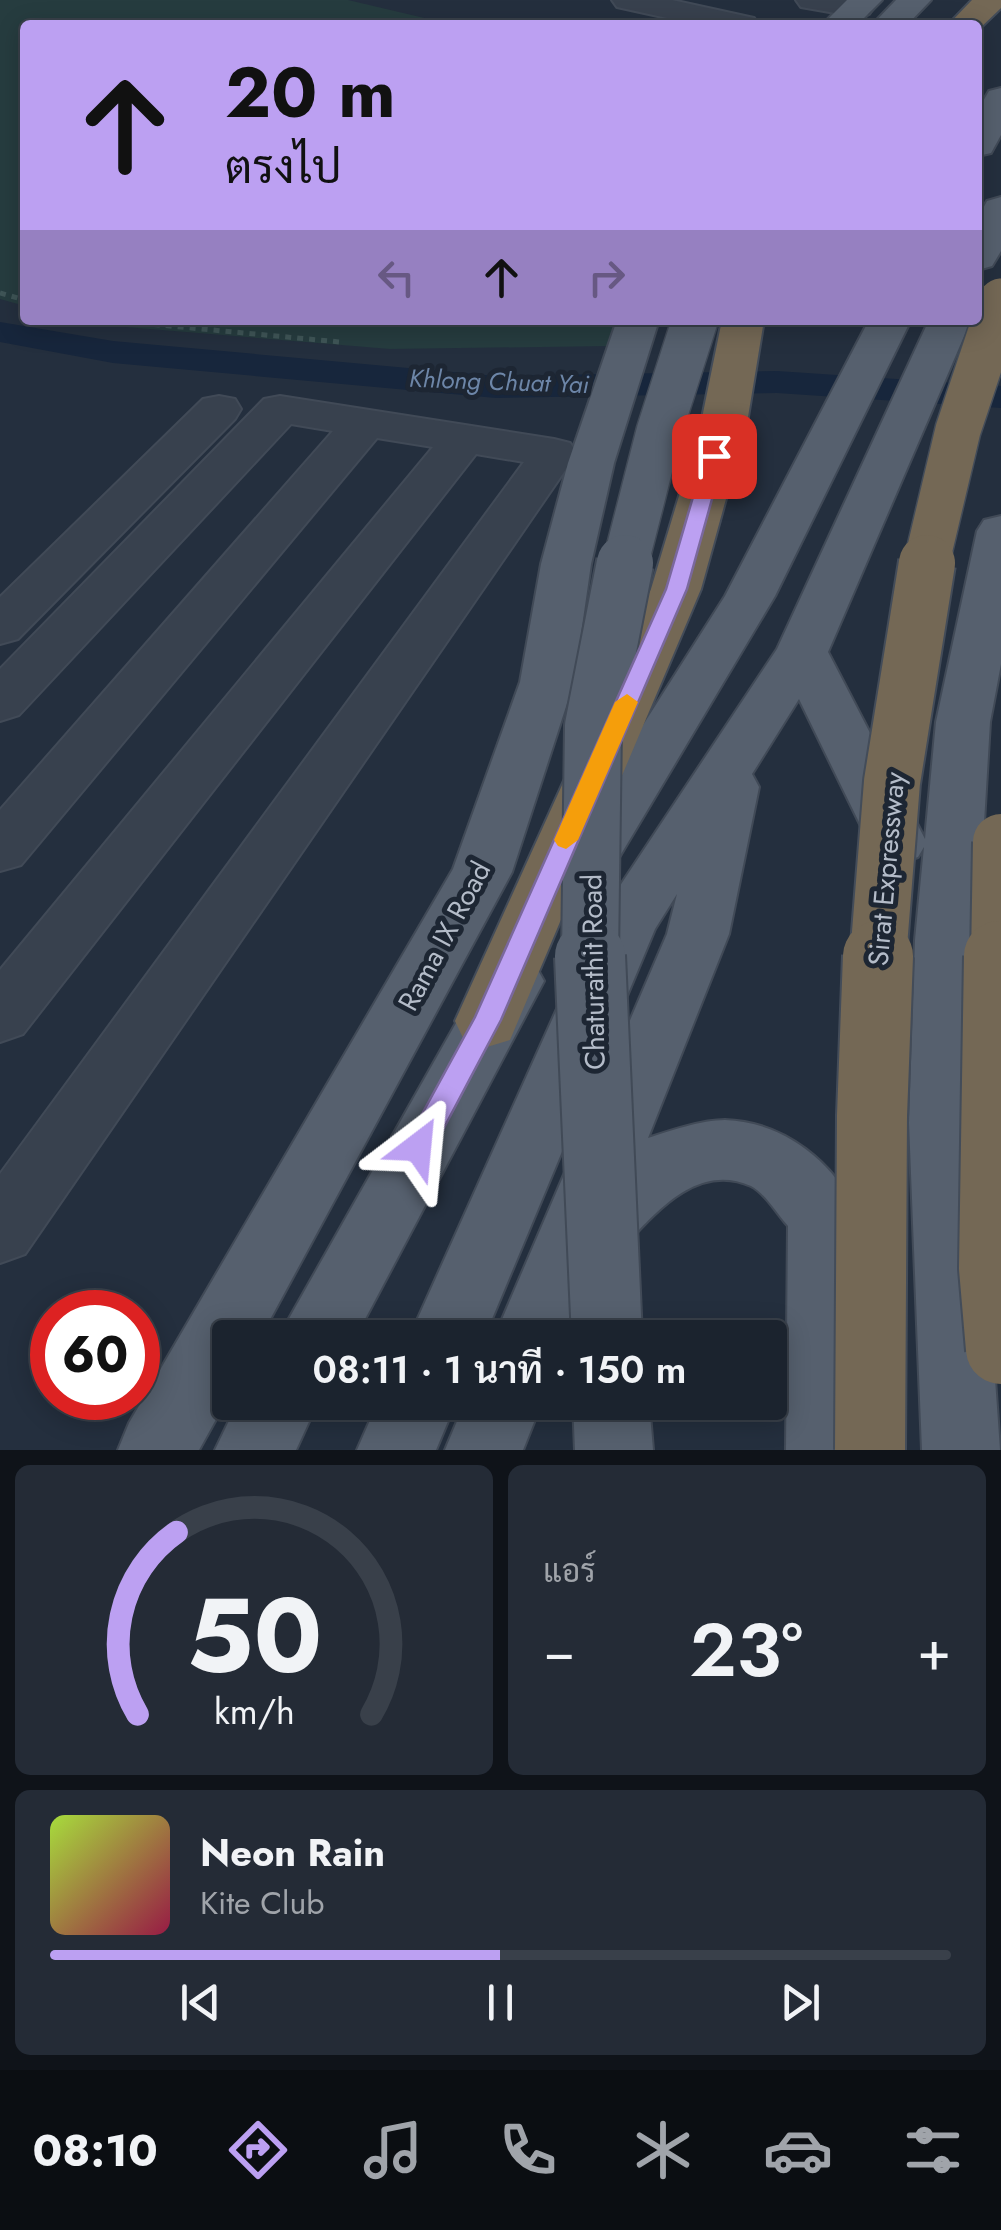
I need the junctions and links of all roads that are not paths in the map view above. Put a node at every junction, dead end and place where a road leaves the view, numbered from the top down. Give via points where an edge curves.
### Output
1 (628, 0) edge
2 (812, 0) edge
3 (916, 0) edge
4 (992, 0) edge
5 (854, 11) edge
6 (720, 20) edge
7 (894, 20) edge
8 (970, 20) edge
9 (1001, 98) edge
10 (982, 137) edge
11 (1001, 209) edge
12 (982, 249) edge
13 (1001, 301) edge
14 (636, 325) edge
15 (725, 325) edge
16 (726, 325) edge
17 (888, 325) edge
18 (948, 325) edge
19 (219, 408) dead end
20 (366, 422) junction
21 (465, 438) junction
22 (1001, 531) edge
23 (676, 589) junction
24 (0, 626) edge
25 (802, 652) junction
26 (0, 702) edge
27 (738, 754) junction
28 (1001, 842) edge
29 (0, 849) edge
30 (482, 872) junction
31 (946, 940) junction
32 (0, 1016) edge
33 (487, 1020) junction
34 (972, 1126) edge
35 (824, 1216) junction
36 (0, 1231) edge
37 (563, 1261) junction
38 (325, 1320) edge
39 (454, 1320) edge
40 (538, 1320) edge
41 (607, 1320) edge
42 (1001, 1348) edge
43 (270, 1420) edge
44 (496, 1420) edge
45 (612, 1420) edge
46 (157, 1450) edge
47 (254, 1450) edge
48 (484, 1450) edge
49 (614, 1450) edge
50 (825, 1450) edge
51 (870, 1450) edge
52 (961, 1450) edge

1 - 6 lane
2 - 5 lane
3 - 7 main road
4 - 8 highway
9 - 10 main road
11 - 12 main road
13 - 51 highway, Sirat Expressway, bridge via 945,476 906,664 884,862 869,1119
14 - 30 main road, Rama IX Road via 591,464 547,682
15 - 41 main road, Chaturathit Road, bridge via 659,432 619,587 593,726 590,957
16 - 23 highway via 724,423
17 - 33 main road via 750,596
18 - 25 main road
19 - 24 lane
20 - 21 lane
20 - 26 lane via 280,408
20 - 29 lane
21 - 32 lane
21 - 36 lane via 554,453
22 - 31 main road via 963,722
23 - 30 main road
23 - 33 highway
25 - 27 main road
25 - 31 main road
27 - 37 main road via 698,934
27 - 39 main road via 627,922
28 - 42 highway, bridge via 994,1248
30 - 46 main road, Rama IX Road
31 - 34 main road
33 - 38 main road
34 - 35 main road via 888,1136 850,1153
34 - 52 main road
35 - 37 main road via 774,1162 724,1150 660,1164
35 - 50 main road
37 - 40 main road
43 - 47 main road
44 - 48 main road
45 - 49 main road

